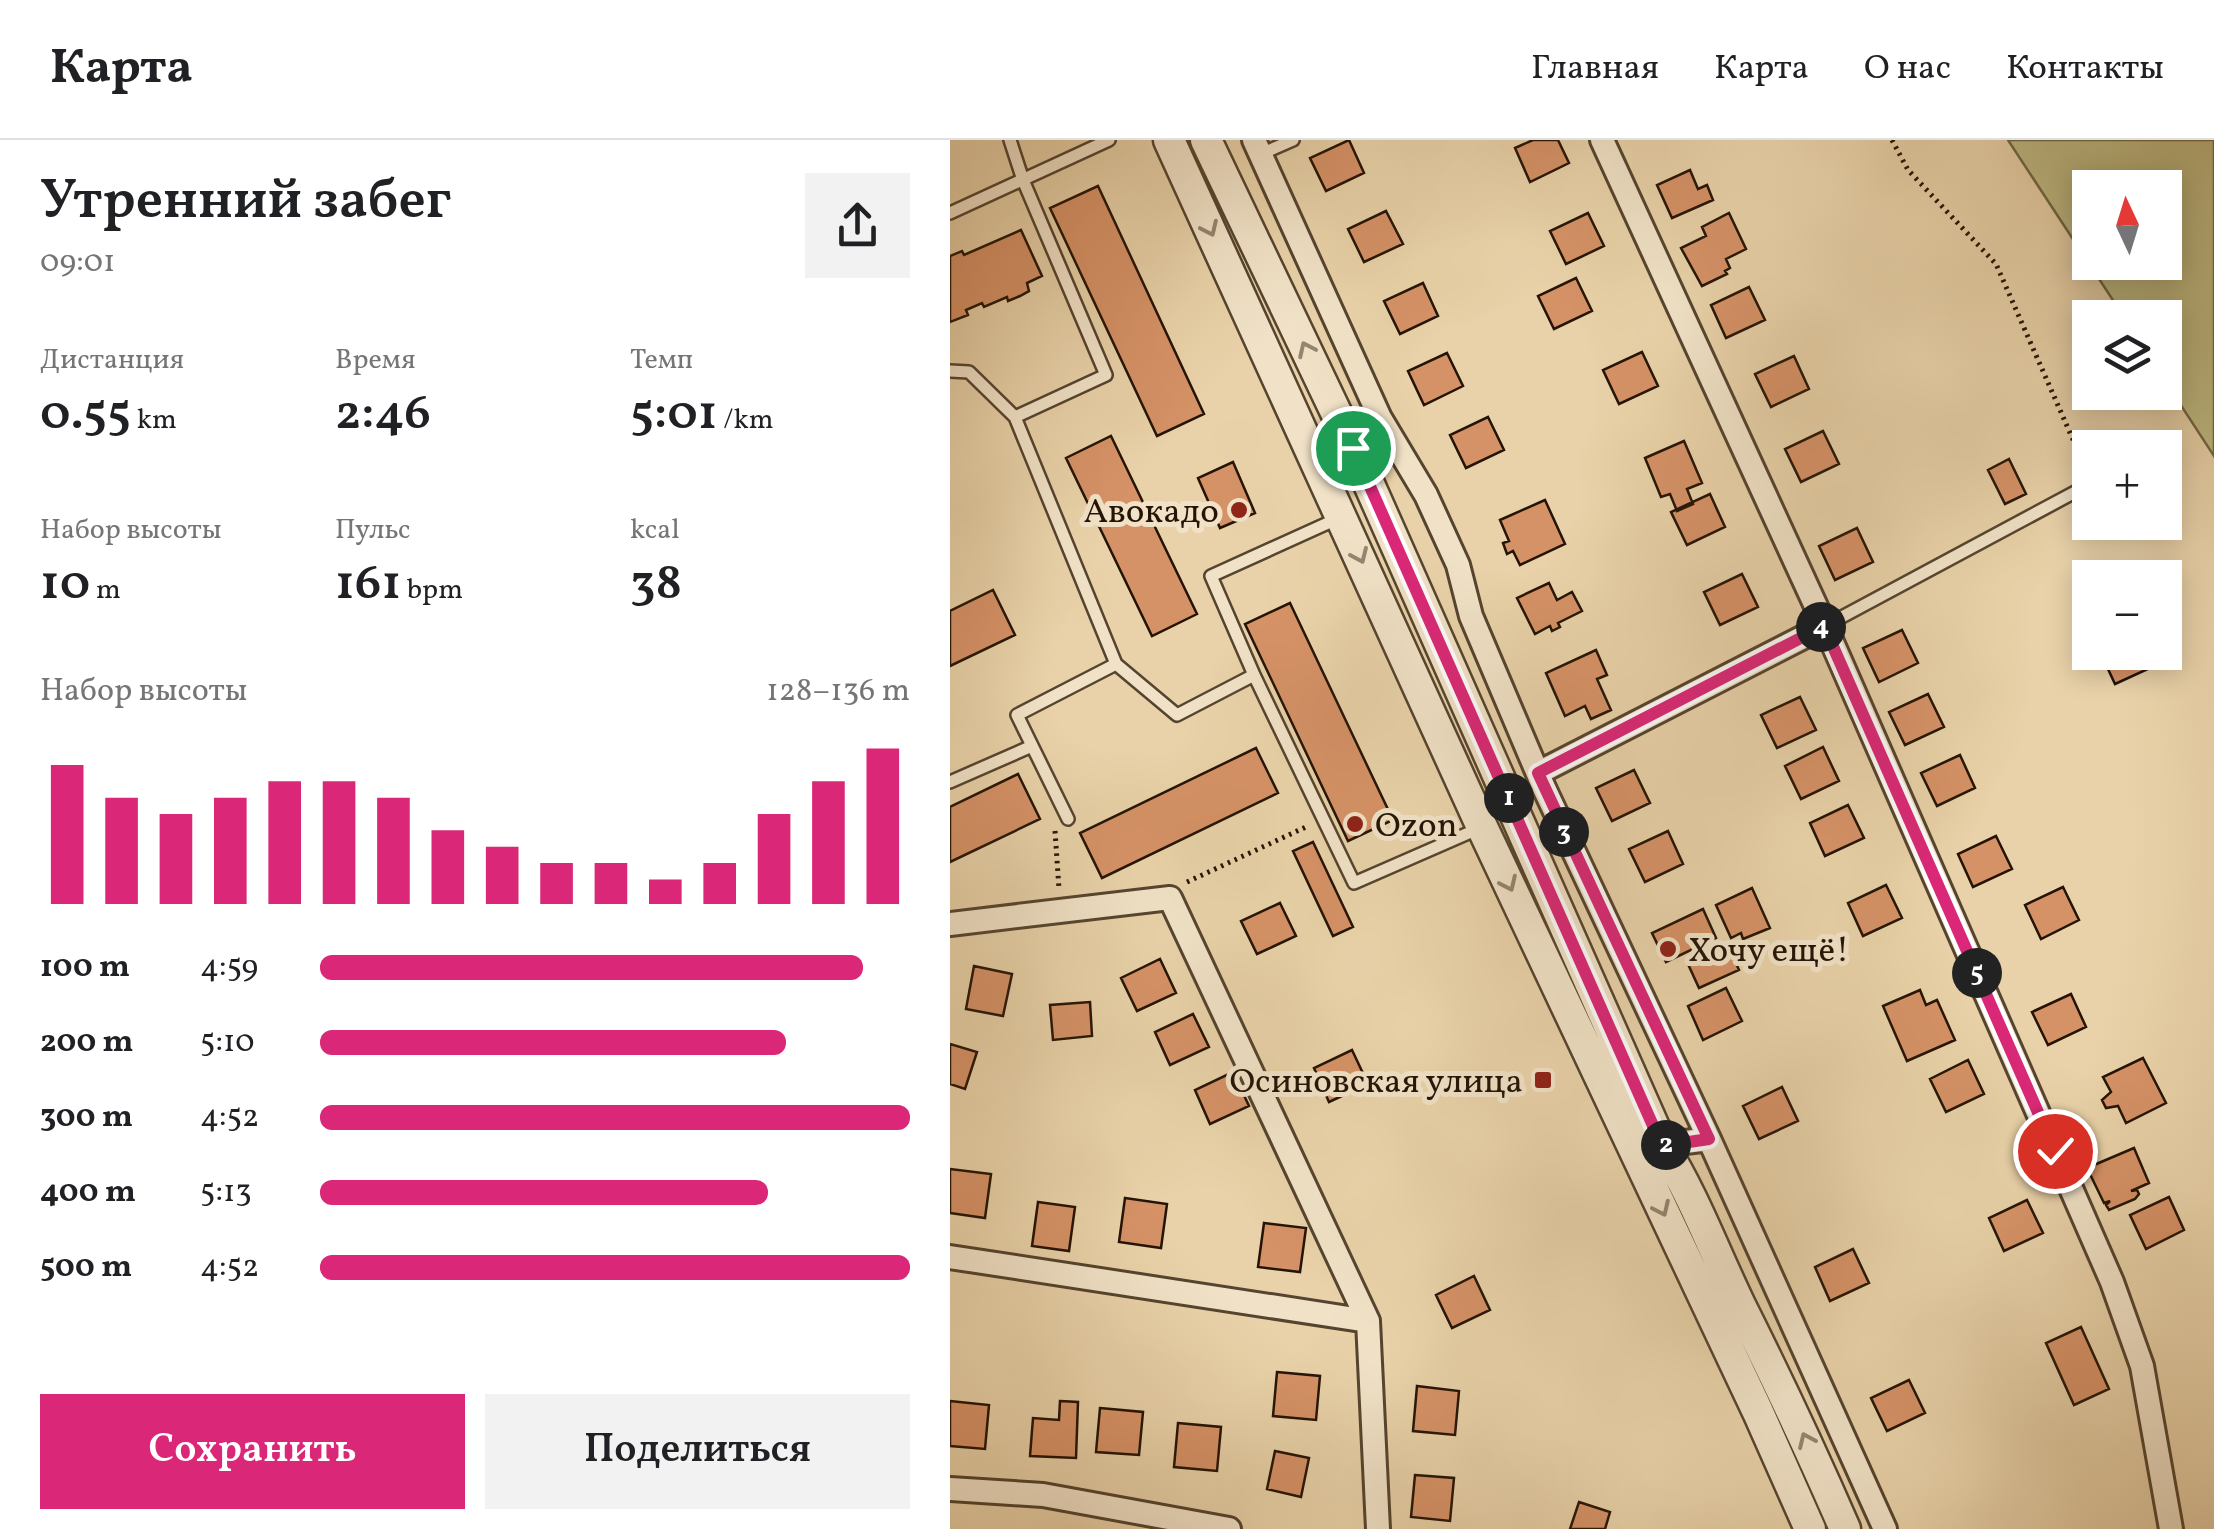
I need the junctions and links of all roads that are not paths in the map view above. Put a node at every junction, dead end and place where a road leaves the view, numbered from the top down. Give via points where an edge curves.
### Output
1 (1010, 140) edge
2 (1109, 140) edge
3 (1169, 140) edge
4 (1206, 140) edge
5 (1293, 140) edge
6 (1602, 140) edge
7 (1257, 147) edge
8 (1023, 180) junction
9 (950, 213) edge
10 (950, 371) edge
11 (1016, 417) junction
12 (2072, 492) edge
13 (1342, 516) junction
14 (1824, 626) junction
15 (1116, 664) junction
16 (1254, 675) junction
17 (1032, 746) junction
18 (1538, 773) junction
19 (950, 782) edge
20 (1068, 819) road end
21 (1482, 828) junction
22 (950, 924) edge
23 (1709, 1139) junction
24 (1662, 1146) junction
25 (950, 1256) edge
26 (1368, 1321) junction
27 (950, 1489) edge
28 (1229, 1529) edge
29 (1378, 1529) edge
30 (1810, 1529) edge
31 (1845, 1529) edge
32 (1884, 1529) edge
33 (2170, 1529) edge

1 - 8 lane
2 - 8 lane
3 -> 13 street
24 -> 4 street via 1353,448
5 - 7 lane
6 - 14 street
7 - 18 street via 1380,418 1458,565 1471,616
8 - 9 lane
8 - 11 lane via 1106,376
10 - 11 lane via 969,372
11 - 15 lane
12 - 14 lane
13 - 16 lane via 1210,576
13 -> 21 street
14 - 18 street
14 - 33 street via 2112,1282 2142,1366
15 - 16 lane via 1176,715
15 - 17 lane via 1017,715
16 - 21 lane via 1354,882
17 - 19 lane
17 - 20 lane
18 - 23 street
21 -> 30 street
22 - 26 street via 1170,898
23 - 24 street
23 - 32 street
31 -> 24 street via 1686,1184
25 - 26 street
26 - 29 street
27 - 28 street via 1043,1494

